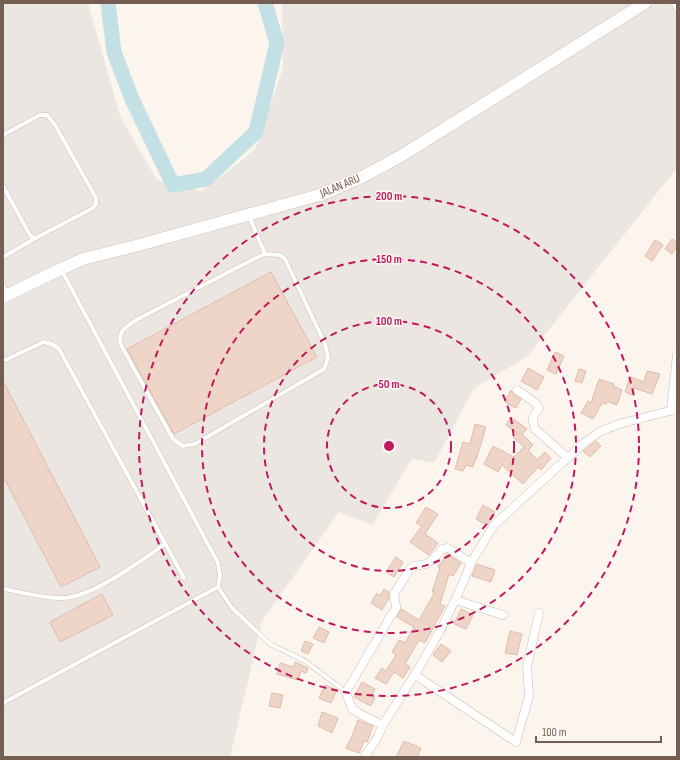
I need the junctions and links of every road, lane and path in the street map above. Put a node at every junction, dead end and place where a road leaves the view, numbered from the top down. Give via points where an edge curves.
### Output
1 (645, 3) edge
2 (673, 3) edge
3 (677, 10) edge
4 (3, 135) edge
5 (3, 186) edge
6 (248, 214) junction
7 (34, 239) junction
8 (265, 254) junction
9 (3, 257) edge
10 (61, 268) junction
11 (4, 292) edge
12 (3, 355) edge
13 (677, 355) edge
14 (4, 360) edge
15 (517, 390) dead end
16 (674, 410) edge
17 (568, 458) junction
18 (165, 544) junction
19 (471, 563) junction
20 (184, 578) dead end
21 (218, 587) junction
22 (3, 589) edge
23 (455, 600) junction
24 (539, 613) dead end
25 (503, 615) dead end
26 (415, 675) junction
27 (346, 692) junction
28 (3, 703) edge
29 (383, 725) junction
30 (364, 757) edge

1 - 6 street, JALAN ARU via 401,156 364,176 323,194
2 - 3 lane
4 - 7 lane via 40,115 47,115 96,198 93,208
5 - 7 lane
6 - 8 lane
6 - 10 street, JALAN ARU via 83,259
7 - 9 lane
8 - 8 lane via 138,318 124,328 120,335 122,347 173,439 183,446 195,444 324,369 328,358 325,344 286,259 280,255
10 - 11 street, JALAN ARU
10 - 21 lane via 218,564
12 - 14 lane
13 - 16 street
14 - 18 lane via 44,342 59,349
15 - 17 street via 539,408 533,417 535,429
16 - 17 street via 601,431
17 - 19 street via 494,525
18 - 20 lane
18 - 22 lane via 118,576 82,595 57,598
19 - 23 street
19 - 27 street via 445,548 426,564 410,569 394,594 396,610
21 - 27 lane via 232,608 270,644 305,661
21 - 28 lane
23 - 25 street
23 - 26 street
24 - 26 street via 528,666 529,696 516,742
26 - 29 street
27 - 29 street via 352,709
29 - 30 street

